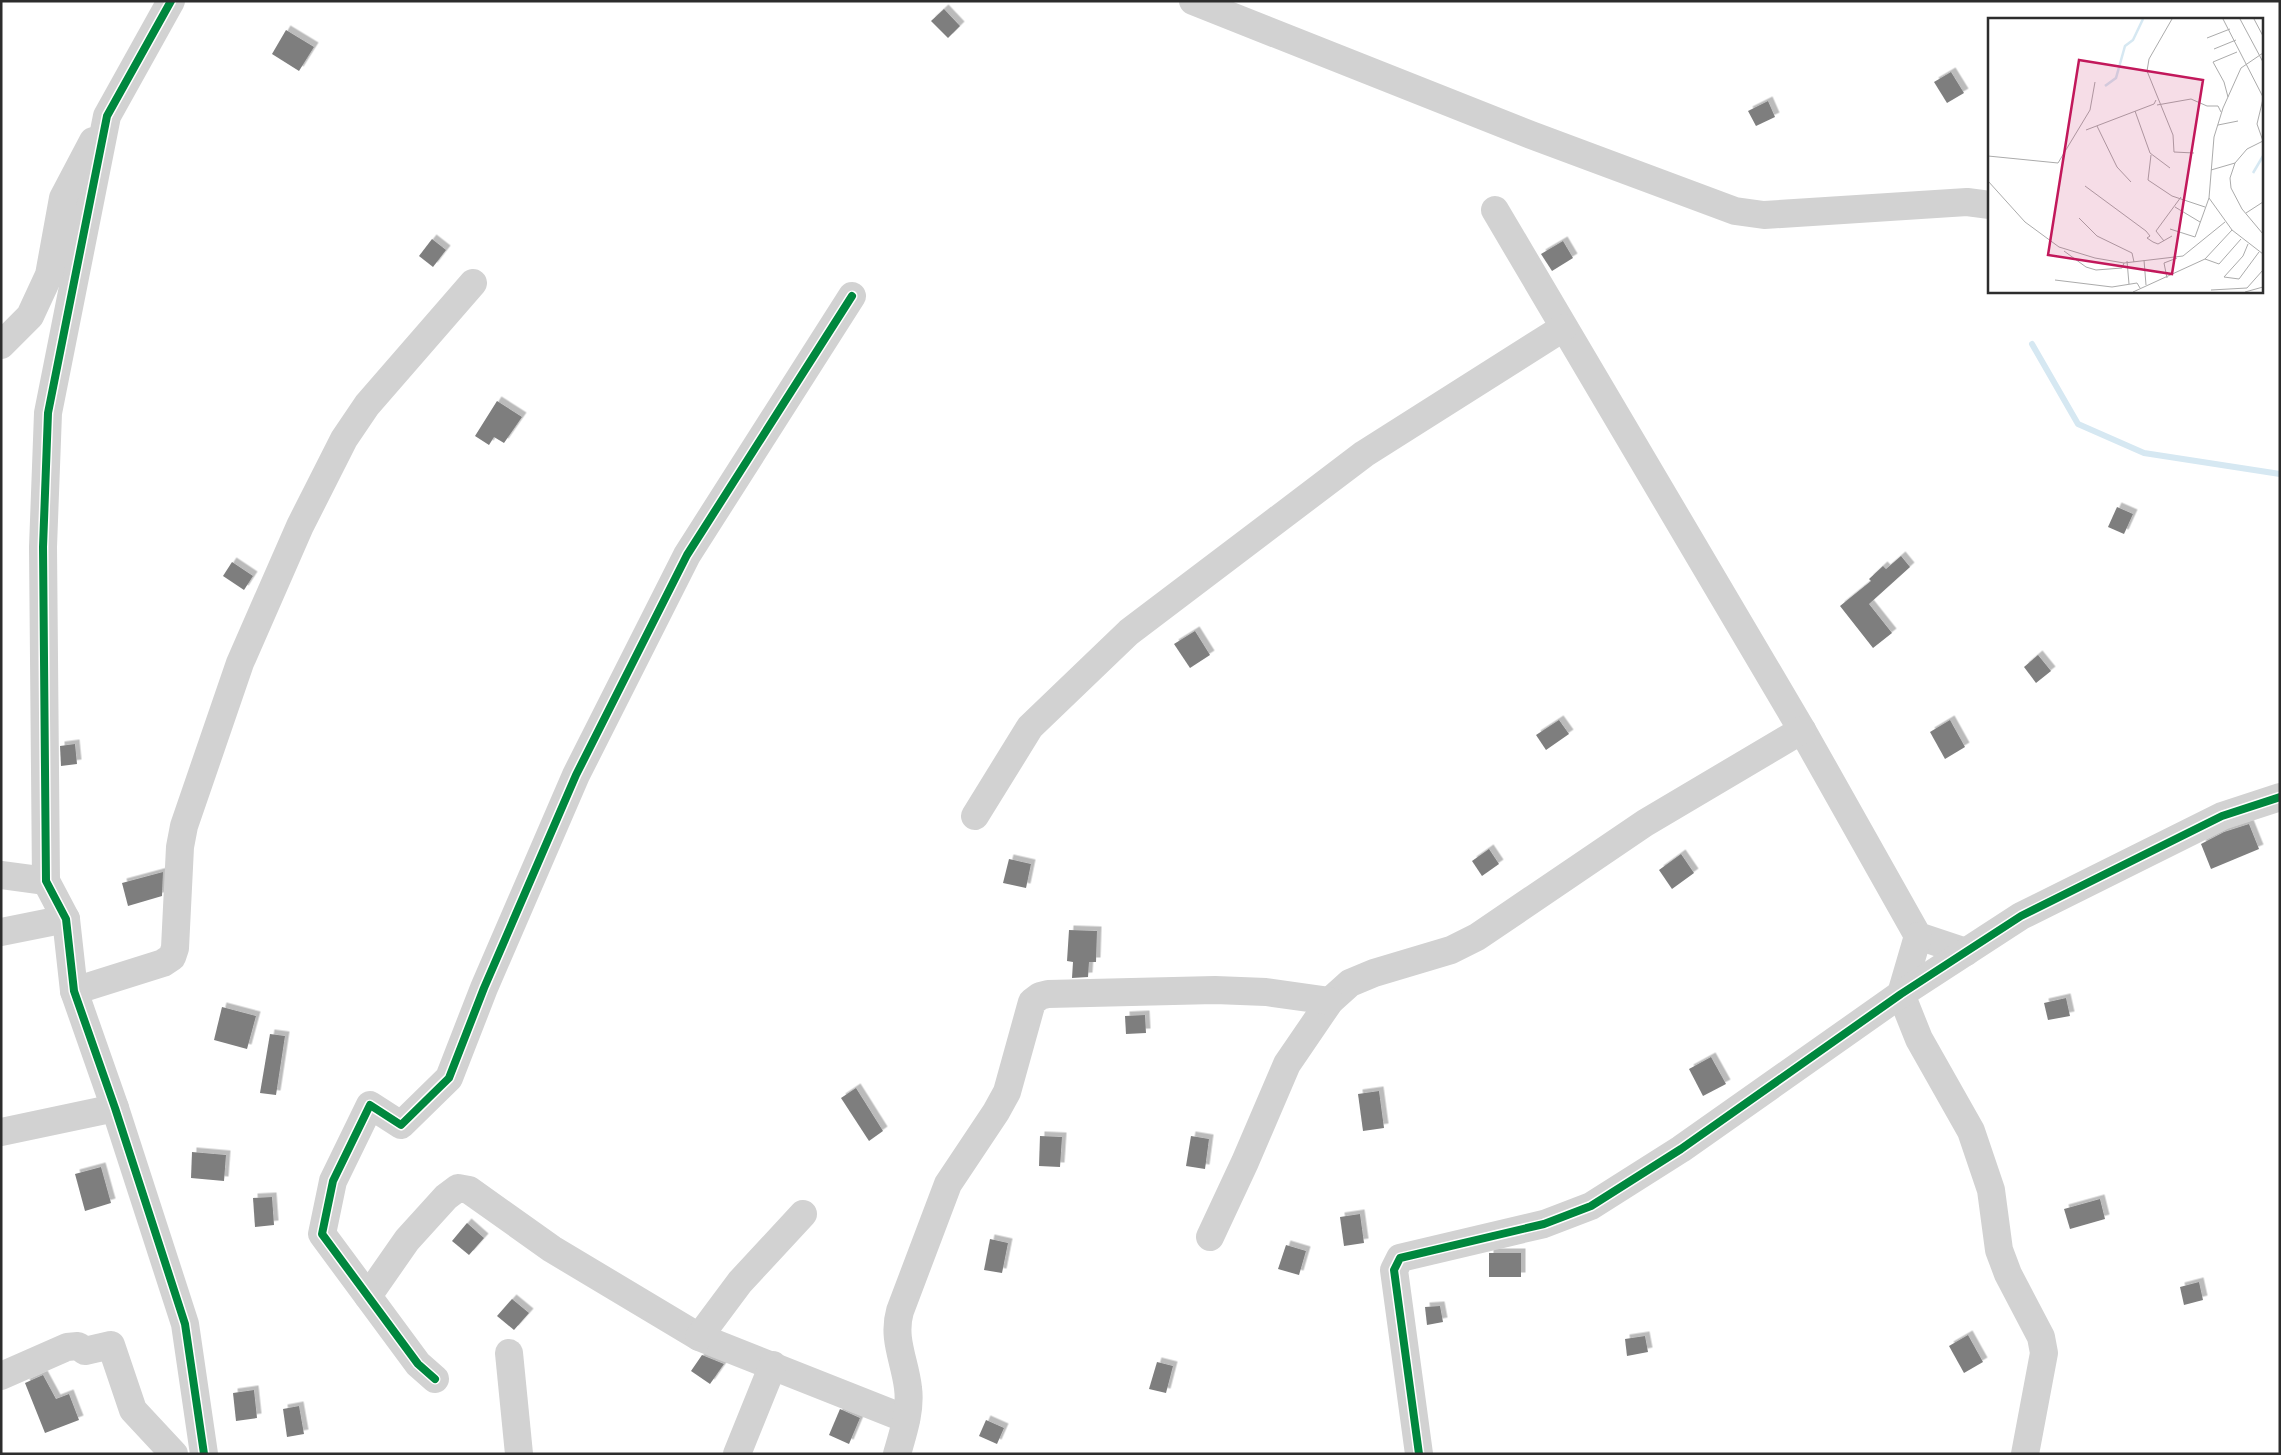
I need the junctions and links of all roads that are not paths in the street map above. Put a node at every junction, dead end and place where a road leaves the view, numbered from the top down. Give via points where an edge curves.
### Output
1 (171, 1) edge
2 (1193, 1) edge
3 (107, 116) junction
4 (1988, 205) edge
5 (1495, 210) dead end
6 (473, 283) dead end
7 (852, 296) dead end
8 (1563, 328) junction
9 (1, 346) edge
10 (1802, 730) junction
11 (2280, 797) edge
12 (975, 816) dead end
13 (1, 875) edge
14 (46, 881) junction
15 (66, 919) junction
16 (1, 932) edge
17 (1918, 936) junction
18 (1966, 952) junction
19 (74, 991) junction
20 (1902, 994) junction
21 (1330, 1001) junction
22 (116, 1108) junction
23 (1, 1132) edge
24 (803, 1214) dead end
25 (1210, 1237) dead end
26 (368, 1296) junction
27 (699, 1337) junction
28 (509, 1353) dead end
29 (773, 1365) junction
30 (1, 1376) edge
31 (435, 1379) dead end
32 (906, 1420) junction
33 (174, 1454) edge
34 (204, 1454) edge
35 (519, 1454) edge
36 (737, 1454) edge
37 (897, 1454) edge
38 (1418, 1454) edge
39 (2025, 1454) edge

1 - 3 street
2 - 4 street via 1531,135 1735,211 1764,215 1967,202
3 - 9 street via 63,198 49,276 30,316
3 - 14 street via 48,413 43,547
5 - 8 street
6 - 19 street via 367,406 344,439 300,526 240,663 184,826 172,957 164,963
7 - 26 street via 687,556 576,775 484,988 449,1078 402,1125 370,1105 333,1181 322,1234
8 - 10 street
8 - 12 street via 1364,454 1129,632 1030,727
10 - 17 street
10 - 21 street via 1645,823 1477,937 1451,950 1350,983
11 - 18 street via 2222,816 2021,916
13 - 14 street
14 - 15 street
15 - 16 street
15 - 19 street
17 - 18 street
17 - 20 street
18 - 20 street
19 - 22 street
20 - 38 street via 1681,1149 1591,1206 1544,1224 1400,1258 1394,1270
20 - 39 street via 1919,1039 1971,1131 1990,1190 1999,1250 2041,1337 2044,1353
21 - 25 street via 1287,1064
21 - 32 street via 1266,992 1215,990 1048,994 1032,1002 1007,1092 948,1184 900,1311 896,1325 908,1388
22 - 23 street
22 - 34 street via 185,1324
24 - 27 street via 740,1282
26 - 27 street via 406,1240 452,1191 463,1188 552,1249
26 - 31 street via 418,1364
27 - 29 street
28 - 35 street
29 - 32 street
29 - 36 street
30 - 33 street via 67,1347 78,1346 85,1351 111,1345 133,1410
32 - 37 street

